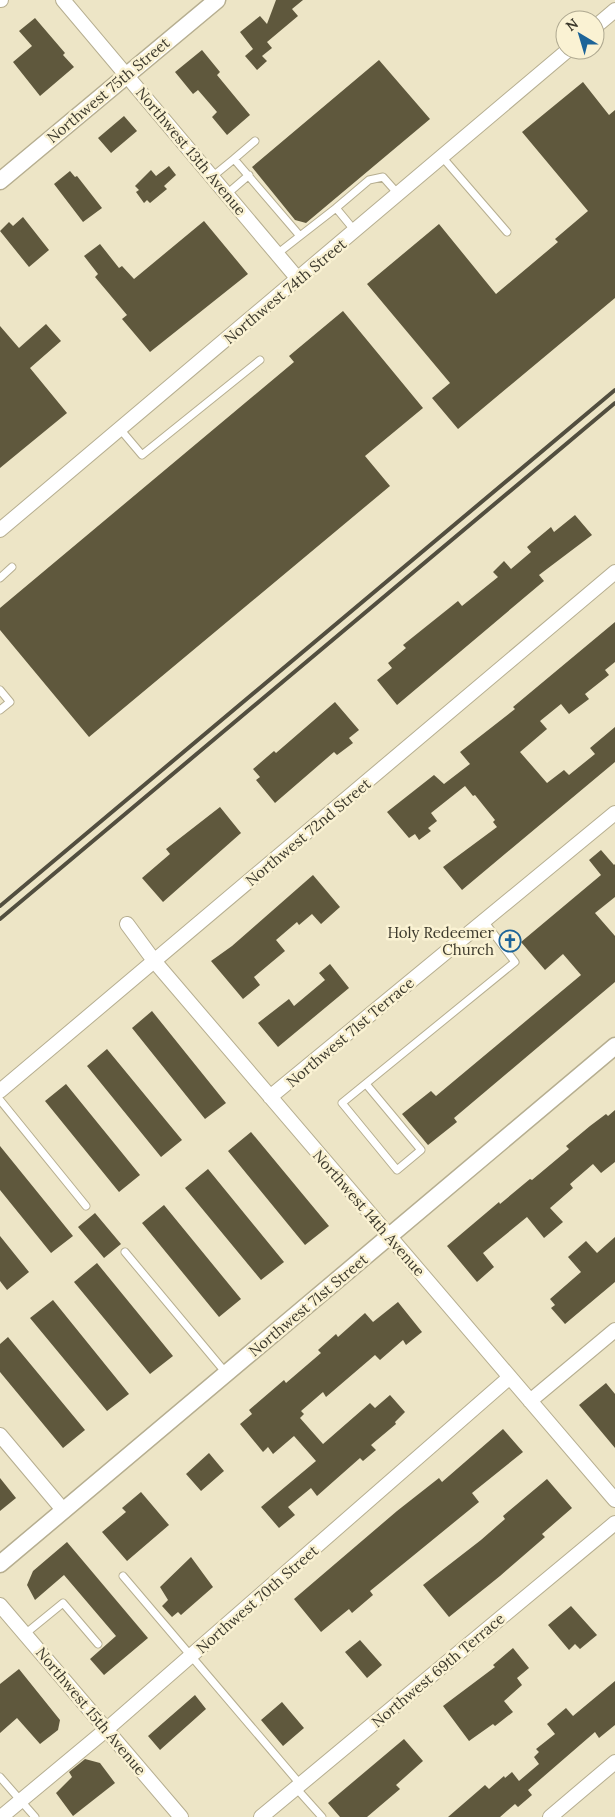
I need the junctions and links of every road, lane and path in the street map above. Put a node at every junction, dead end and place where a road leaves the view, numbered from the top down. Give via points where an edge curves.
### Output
1 (63, 0) edge
2 (217, 0) edge
3 (615, 10) edge
4 (605, 18) edge
5 (557, 60) edge
6 (126, 74) junction
7 (255, 141) dead end
8 (234, 158) junction
9 (444, 158) junction
10 (249, 175) junction
11 (212, 177) junction
12 (0, 181) edge
13 (227, 194) junction
14 (399, 195) junction
15 (336, 208) junction
16 (355, 232) junction
17 (507, 232) dead end
18 (300, 236) junction
19 (277, 254) junction
20 (298, 279) junction
21 (260, 360) dead end
22 (120, 429) junction
23 (0, 530) edge
24 (12, 567) dead end
25 (615, 572) edge
26 (0, 578) edge
27 (0, 690) edge
28 (0, 710) edge
29 (615, 813) edge
30 (484, 921) junction
31 (127, 924) dead end
32 (155, 962) junction
33 (615, 1046) edge
34 (366, 1084) junction
35 (0, 1091) edge
36 (270, 1097) junction
37 (0, 1100) edge
38 (86, 1206) dead end
39 (389, 1237) junction
40 (125, 1252) dead end
41 (615, 1330) edge
42 (227, 1374) junction
43 (510, 1378) junction
44 (530, 1401) junction
45 (0, 1435) edge
46 (615, 1500) edge
47 (64, 1510) junction
48 (615, 1524) edge
49 (0, 1564) edge
50 (123, 1576) dead end
51 (0, 1605) edge
52 (25, 1634) junction
53 (98, 1644) dead end
54 (191, 1656) junction
55 (107, 1729) junction
56 (615, 1762) edge
57 (0, 1777) edge
58 (298, 1786) junction
59 (20, 1801) junction
60 (1, 1817) edge
61 (35, 1817) edge
62 (181, 1817) edge
63 (261, 1817) edge
64 (322, 1817) edge
65 (550, 1817) edge

1 - 6 street, Northwest 13th Avenue
2 - 6 street, Northwest 75th Street
3 - 4 street
5 - 9 street, Northwest 74th Street
6 - 11 street, Northwest 13th Avenue
6 - 12 street, Northwest 75th Street
7 - 8 lane
8 - 10 lane
8 - 11 lane
9 - 14 street, Northwest 74th Street
9 - 17 lane
10 - 13 lane
10 - 18 lane
11 - 13 street, Northwest 13th Avenue
13 - 19 street, Northwest 13th Avenue
14 - 15 lane via 383,177 373,178
14 - 16 street, Northwest 74th Street
15 - 16 lane
15 - 18 lane
16 - 20 street, Northwest 74th Street
18 - 19 lane
19 - 20 street, Northwest 13th Avenue
20 - 22 street, Northwest 74th Street
21 - 22 lane via 142,455
22 - 23 street, Northwest 74th Street
24 - 26 lane
25 - 32 street, Northwest 72nd Street
27 - 28 lane via 10,702
29 - 30 street, Northwest 71st Terrace
30 - 34 lane via 515,962
30 - 36 street, Northwest 71st Terrace
31 - 32 street, Northwest 14th Avenue
32 - 35 street, Northwest 72nd Street
32 - 36 street, Northwest 14th Avenue
33 - 39 street, Northwest 71st Street
34 - 34 lane via 342,1103 397,1170 421,1150
36 - 39 street, Northwest 14th Avenue
37 - 38 lane
39 - 42 street, Northwest 71st Street
39 - 43 street, Northwest 14th Avenue
40 - 42 lane
41 - 44 street
42 - 47 street, Northwest 71st Street
43 - 44 street, Northwest 14th Avenue
43 - 54 street, Northwest 70th Street
44 - 46 street, Northwest 14th Avenue
45 - 47 street
47 - 49 street, Northwest 71st Street
48 - 58 street, Northwest 69th Terrace
50 - 54 lane
51 - 52 street, Northwest 15th Avenue
52 - 53 lane via 63,1602
52 - 55 street, Northwest 15th Avenue
54 - 55 street, Northwest 70th Street
54 - 58 lane
55 - 59 street, Northwest 70th Street
55 - 62 street, Northwest 15th Avenue
56 - 65 street
57 - 59 lane
58 - 63 street, Northwest 69th Terrace
58 - 64 lane
59 - 60 street, Northwest 70th Street
59 - 61 lane

